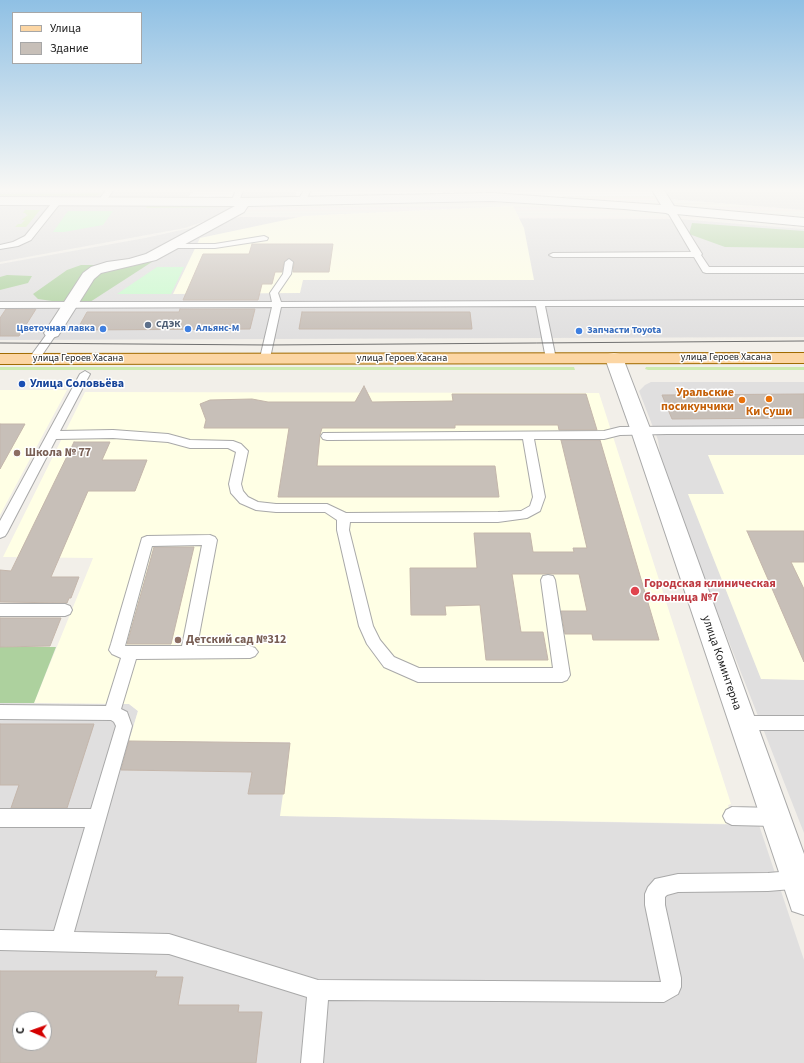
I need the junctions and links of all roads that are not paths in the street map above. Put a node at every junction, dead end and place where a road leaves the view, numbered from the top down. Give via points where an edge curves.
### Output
1 (25, 240) edge
2 (185, 240) edge
3 (254, 240) edge
4 (689, 240) edge
5 (174, 246) junction
6 (0, 247) edge
7 (698, 254) junction
8 (553, 255) dead end
9 (289, 262) dead end
10 (804, 270) edge
11 (804, 303) edge
12 (278, 304) junction
13 (540, 304) junction
14 (0, 305) edge
15 (68, 305) junction
16 (52, 333) joint
17 (265, 358) junction
18 (804, 358) edge
19 (0, 359) edge
20 (34, 359) junction
21 (551, 359) junction
22 (617, 366) junction
23 (804, 372) edge
24 (0, 374) edge
25 (85, 374) junction
26 (804, 430) edge
27 (641, 431) junction
28 (53, 435) junction
29 (528, 435) junction
30 (327, 436) dead end
31 (344, 518) junction
32 (0, 533) edge
33 (548, 580) dead end
34 (0, 610) edge
35 (65, 610) dead end
36 (130, 652) junction
37 (188, 652) junction
38 (250, 652) dead end
39 (0, 712) edge
40 (112, 713) junction
41 (804, 722) edge
42 (742, 723) junction
43 (732, 816) dead end
44 (775, 816) junction
45 (0, 818) edge
46 (97, 818) junction
47 (801, 886) edge
48 (0, 940) edge
49 (61, 941) junction
50 (318, 990) junction
51 (312, 1063) edge

1 - 6 lane
2 - 5 street
3 - 5 lane via 215,246
4 - 7 lane
5 - 15 street via 152,257 96,270 88,276
7 - 8 lane
7 - 10 lane via 706,270
9 - 12 lane via 287,274 274,293
11 - 13 lane
12 - 13 lane
12 - 15 lane
12 - 17 lane
13 - 21 lane
14 - 15 lane
15 - 16 street
16 - 20 lane
17 - 20 main road, улица Героев Хасана
17 - 21 main road, улица Героев Хасана
18 - 22 main road, улица Героев Хасана
19 - 20 main road, улица Героев Хасана
21 - 22 main road, улица Героев Хасана
22 - 23 main road, улица Героев Хасана
22 - 25 main road, улица Героев Хасана
22 - 27 street, улица Коминтерна
24 - 25 main road, улица Героев Хасана
25 - 28 lane
26 - 27 lane
27 - 29 lane via 620,431 604,435
27 - 42 street, улица Коминтерна
28 - 31 lane via 113,434 168,438 190,444 229,444 242,451 235,484 237,492 244,500 256,506 276,508 327,508
28 - 32 lane
29 - 30 lane
29 - 31 lane via 540,497 536,508 523,515
31 - 33 lane via 343,530 366,626 374,644 389,662 418,675 562,675
34 - 35 lane
36 - 37 lane
36 - 37 lane via 117,650 148,541 210,540
36 - 40 lane
37 - 38 lane
39 - 40 lane
40 - 46 lane via 121,717 124,726
41 - 42 lane
42 - 44 street, улица Коминтерна
43 - 44 lane
44 - 47 street, улица Коминтерна
45 - 46 lane
46 - 49 lane
47 - 50 lane via 768,882 678,883 662,886 655,894 655,905 672,987 664,992
48 - 49 lane
49 - 50 lane via 169,944
50 - 51 lane

